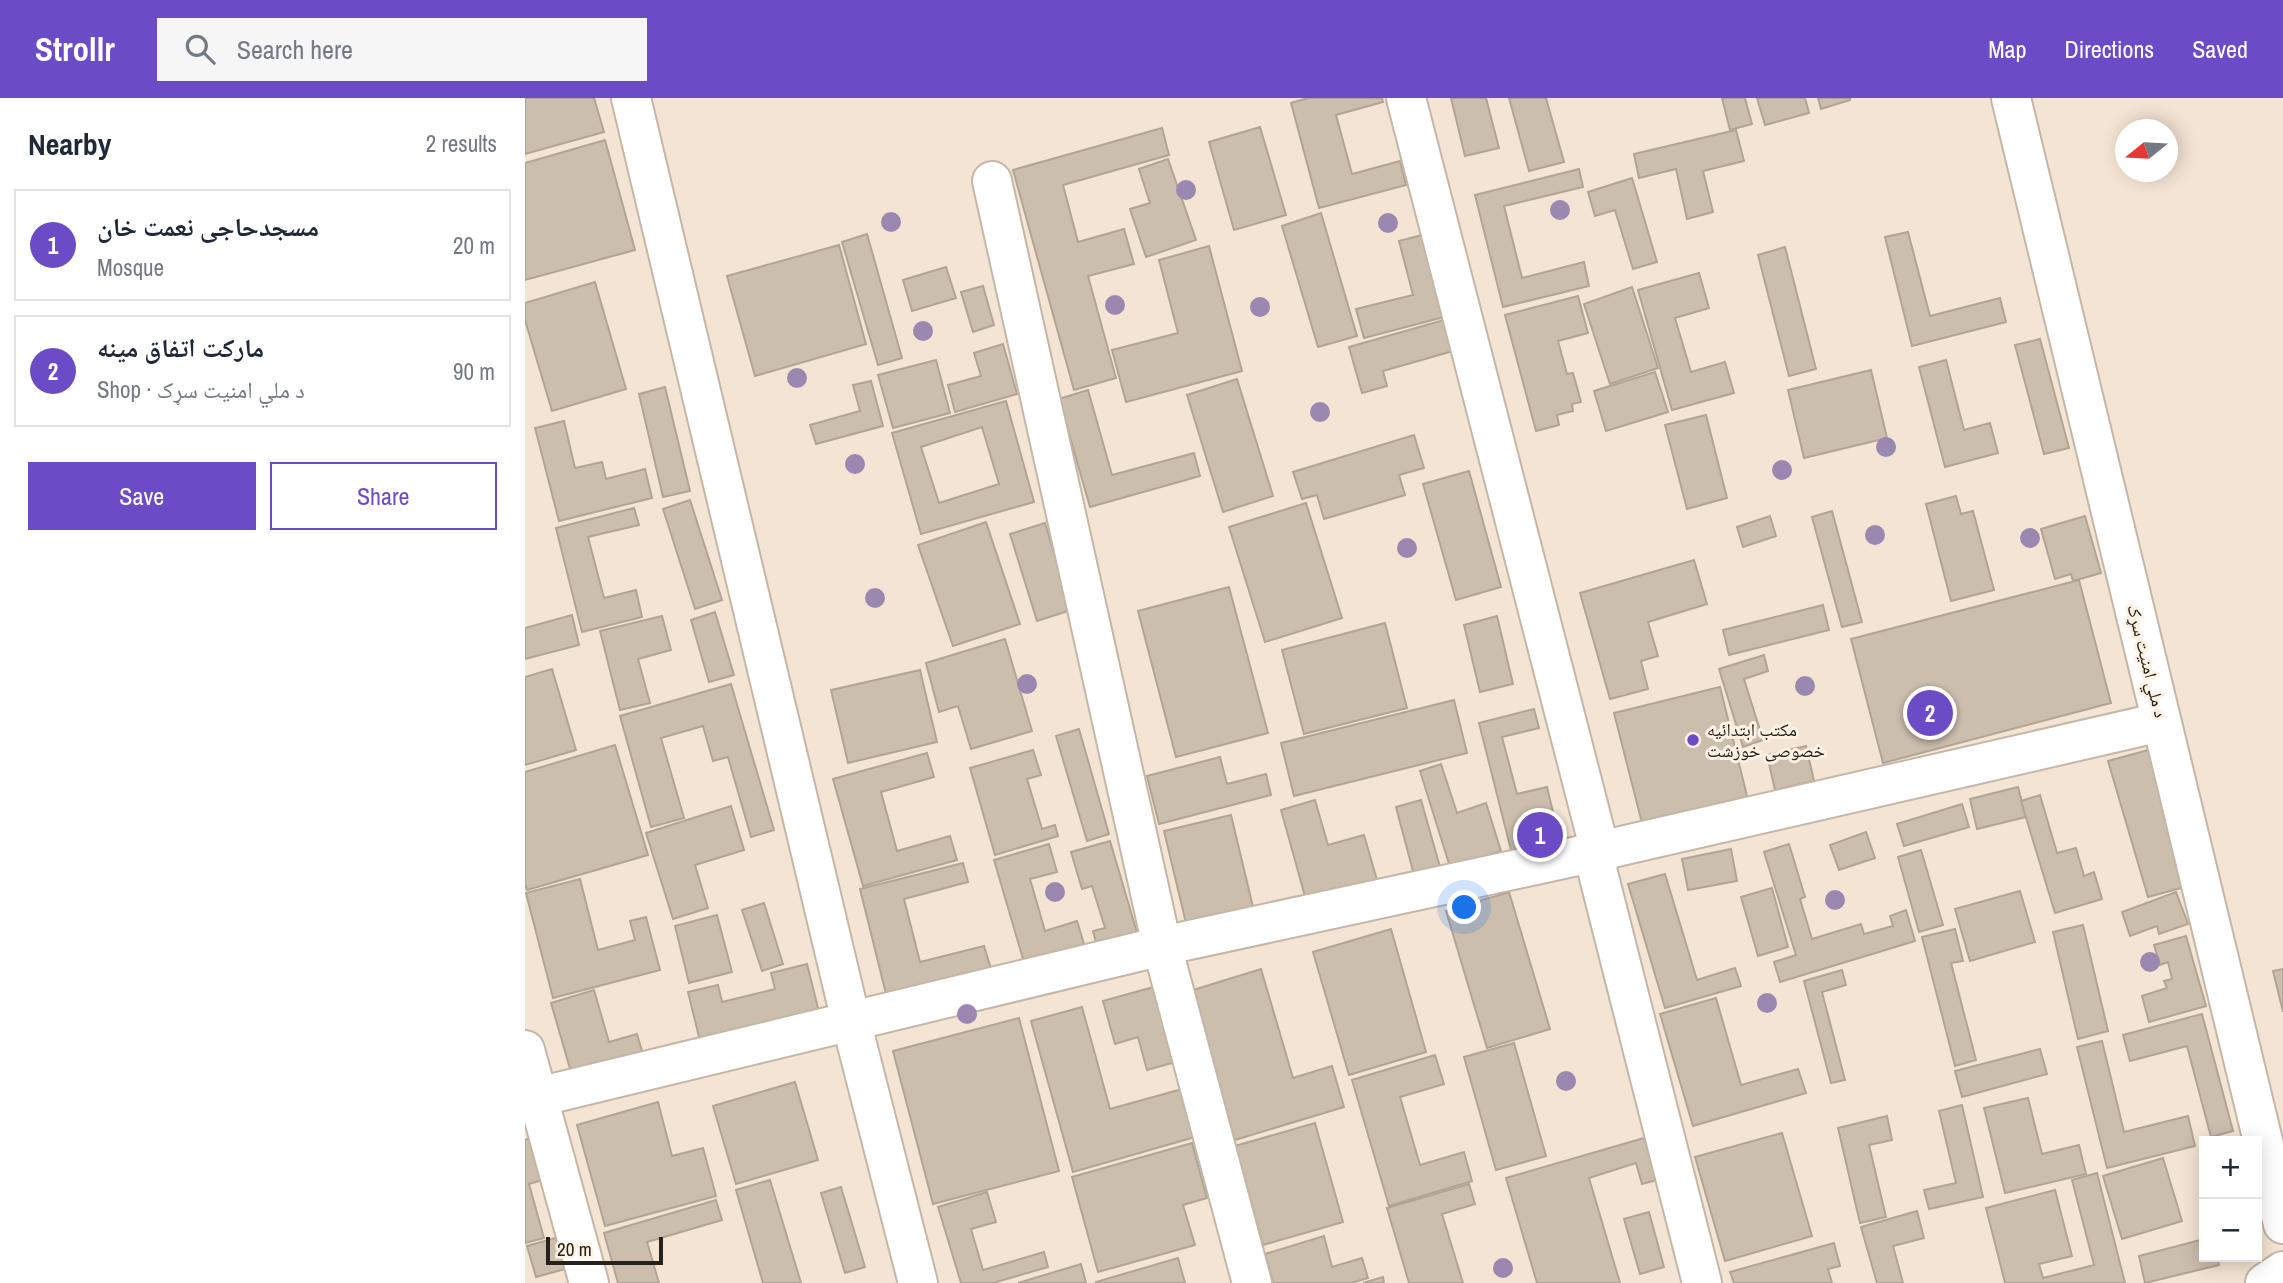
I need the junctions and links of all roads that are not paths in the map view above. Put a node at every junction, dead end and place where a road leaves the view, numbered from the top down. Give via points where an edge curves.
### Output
1 (631, 98) edge
2 (1406, 98) edge
3 (2011, 98) edge
4 (992, 181) dead end
5 (2161, 722) junction
6 (1600, 851) junction
7 (1162, 946) junction
8 (851, 1021) junction
9 (525, 1050) edge
10 (531, 1099) edge
11 (2283, 1224) edge
12 (2283, 1271) edge
13 (589, 1283) edge
14 (918, 1283) edge
15 (1252, 1283) edge
16 (1702, 1283) edge
17 (2265, 1283) edge

1 - 8 street
2 - 6 street
3 - 5 street, د ملي امنیت سړک
4 - 7 street
5 - 6 street
5 - 11 street, د ملي امنیت سړک
6 - 7 street
6 - 16 street via 1597,869
7 - 8 street
7 - 15 street
8 - 10 street
8 - 14 street
9 - 10 street
10 - 13 street
12 - 17 street

